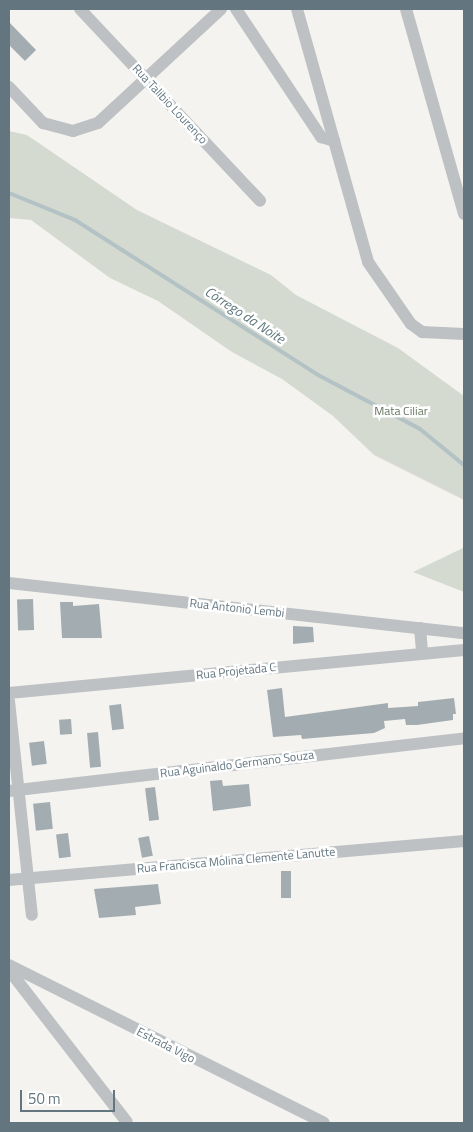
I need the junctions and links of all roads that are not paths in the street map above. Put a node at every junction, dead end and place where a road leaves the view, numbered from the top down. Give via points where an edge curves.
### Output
1 (80, 9) edge
2 (221, 9) edge
3 (236, 9) edge
4 (297, 9) edge
5 (406, 9) edge
6 (147, 78) junction
7 (9, 87) edge
8 (334, 141) junction
9 (260, 201) dead end
10 (464, 214) edge
11 (464, 334) edge
12 (9, 584) edge
13 (420, 628) junction
14 (464, 633) edge
15 (464, 650) edge
16 (422, 652) junction
17 (9, 693) edge
18 (9, 701) edge
19 (464, 738) edge
20 (13, 791) edge
21 (464, 841) edge
22 (26, 878) junction
23 (9, 880) edge
24 (32, 915) dead end
25 (9, 965) edge
26 (9, 970) edge
27 (127, 1122) edge
28 (324, 1123) edge

1 - 6 street, Rua Talibio Lourenço
2 - 6 street
3 - 8 street via 322,137
4 - 8 street
5 - 10 street
6 - 7 street via 98,123 73,131 43,123
6 - 9 street, Rua Talibio Lourenço
8 - 11 street via 368,262 411,324 422,332
12 - 13 street, Rua Antonio Lembi
13 - 14 street, Rua Antonio Lembi
13 - 16 street
15 - 16 street, Rua Projetada C
16 - 17 street, Rua Projetada C
18 - 20 street
19 - 20 street, Rua Aguinaldo Germano Souza
20 - 22 street
21 - 22 street, Rua Francisca Molina Clemente Lanutte
22 - 23 street, Rua Francisca Molina Clemente Lanutte
22 - 24 street
25 - 28 street, Estrada Vigo
26 - 27 street

